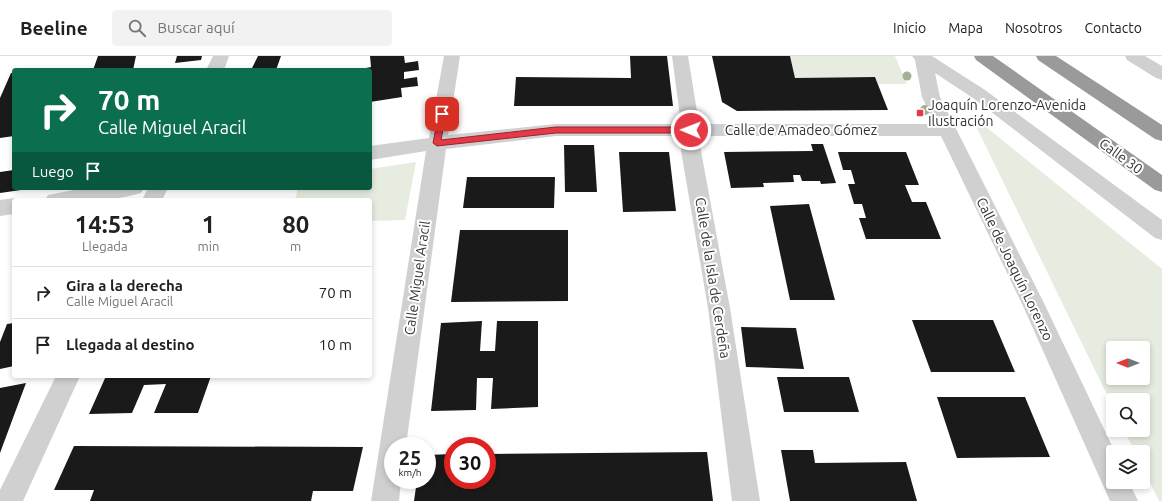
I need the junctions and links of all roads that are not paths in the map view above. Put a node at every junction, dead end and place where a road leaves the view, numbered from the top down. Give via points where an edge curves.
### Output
1 (221, 56) edge
2 (452, 56) edge
3 (680, 56) edge
4 (982, 56) edge
5 (1044, 56) edge
6 (1133, 56) edge
7 (921, 57) edge
8 (216, 68) edge
9 (1162, 74) edge
10 (979, 94) junction
11 (931, 97) junction
12 (691, 130) junction
13 (946, 130) junction
14 (1162, 134) edge
15 (437, 143) junction
16 (372, 153) edge
17 (1162, 185) edge
18 (121, 190) edge
19 (68, 198) edge
20 (12, 206) edge
21 (0, 208) edge
22 (1162, 232) edge
23 (67, 378) edge
24 (1106, 463) edge
25 (1118, 489) edge
26 (9, 501) edge
27 (385, 501) edge
28 (746, 501) edge
29 (1124, 501) edge

1 - 8 street
2 - 15 street, Calle Miguel Aracil
3 - 12 street, Calle de la Isla de Cerdeña
4 - 17 highway, Calle 30
5 - 14 highway
6 - 9 street
7 - 10 street
7 - 11 street, Calle de Joaquín Lorenzo
10 - 11 street via 951,87
10 - 22 street
11 - 13 street, Calle de Joaquín Lorenzo
12 - 13 street, Calle de Amadeo Gómez
12 - 15 street, Calle de Amadeo Gómez via 556,130
12 - 28 street, Calle de la Isla de Cerdeña via 691,151 719,308
13 - 24 street, Calle de Joaquín Lorenzo via 1034,306
15 - 16 street, Calle de Amadeo Gómez
15 - 27 street, Calle Miguel Aracil
18 - 19 street
20 - 21 street
23 - 26 street
25 - 29 street

